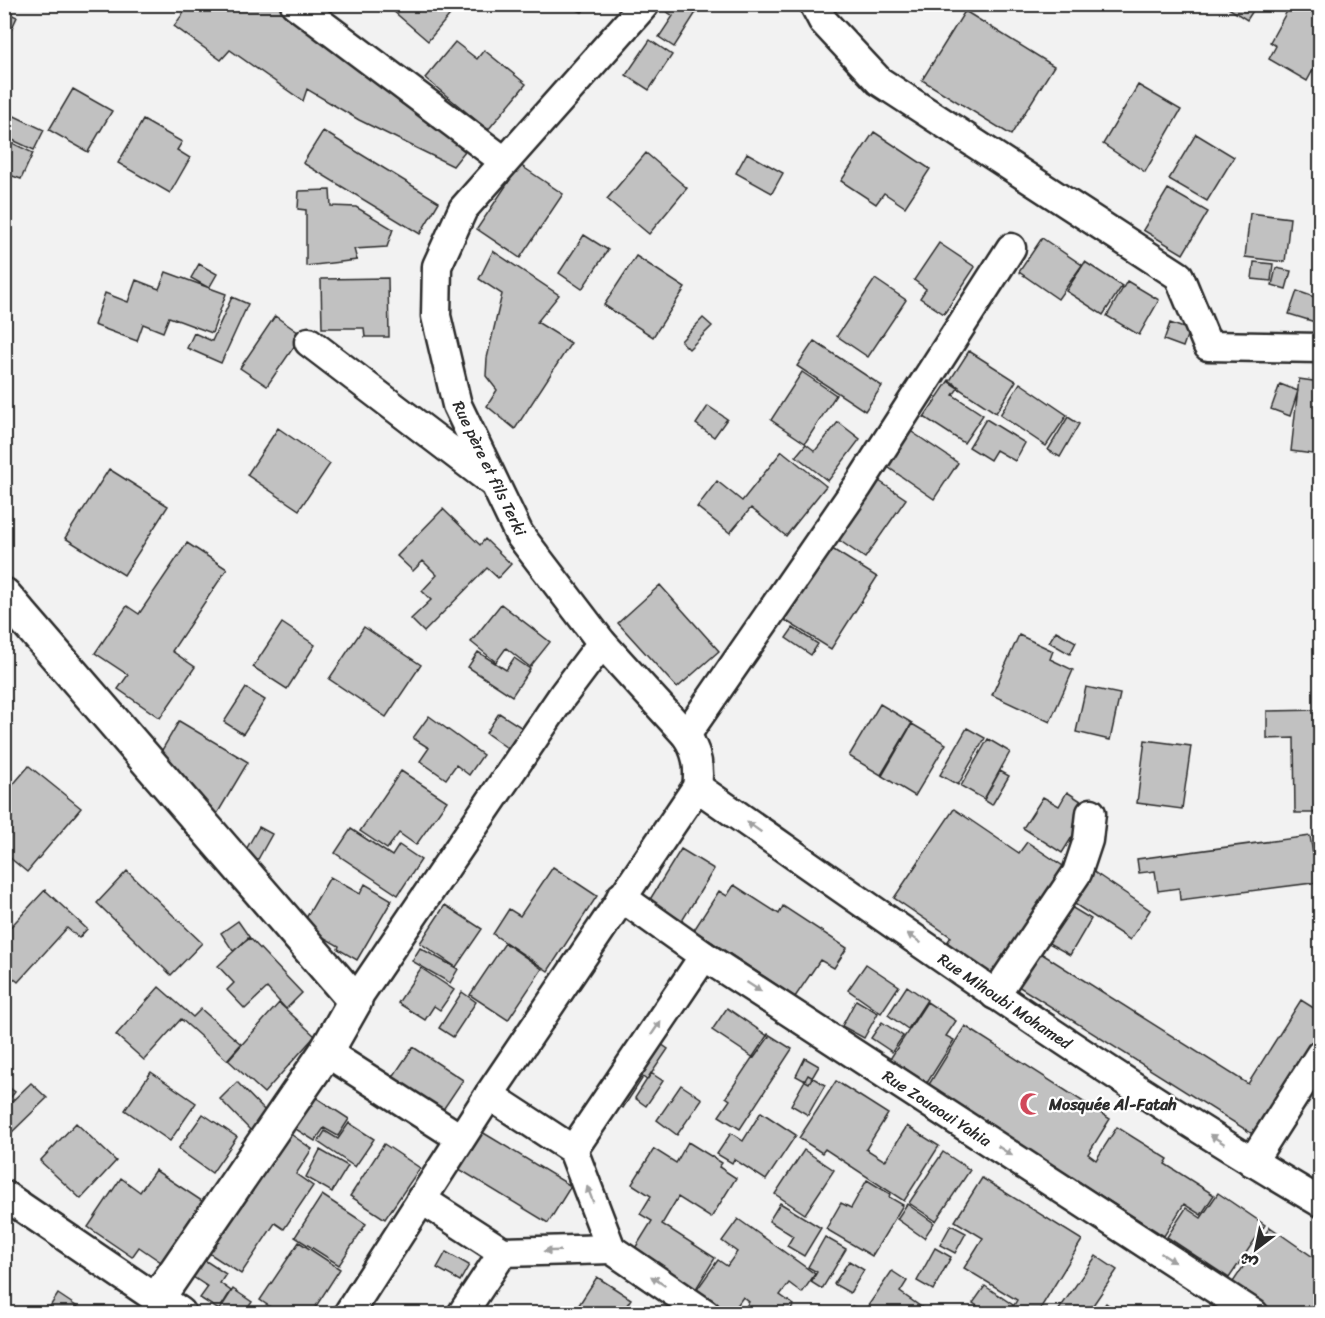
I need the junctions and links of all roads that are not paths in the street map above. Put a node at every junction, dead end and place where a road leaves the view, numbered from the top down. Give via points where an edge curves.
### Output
1 (295, 4) edge
2 (645, 4) edge
3 (814, 4) edge
4 (504, 161) junction
5 (1011, 248) dead end
6 (309, 342) dead end
7 (1320, 348) edge
8 (495, 484) junction
9 (4, 596) edge
10 (602, 643) junction
11 (686, 735) junction
12 (697, 787) junction
13 (1091, 813) dead end
14 (621, 897) junction
15 (705, 956) junction
16 (995, 995) junction
17 (355, 1000) junction
18 (326, 1052) junction
19 (1320, 1055) edge
20 (489, 1095) junction
21 (460, 1138) junction
22 (573, 1150) junction
23 (1252, 1162) junction
24 (6, 1198) edge
25 (422, 1199) junction
26 (1320, 1202) edge
27 (610, 1249) junction
28 (503, 1252) junction
29 (168, 1306) edge
30 (348, 1314) edge
31 (462, 1314) edge
32 (706, 1314) edge
33 (1254, 1314) edge

1 - 4 street
2 - 4 street, Rue père et fils Terki
3 - 7 street via 823,21 879,81 1179,276 1208,346
4 - 8 street, Rue père et fils Terki via 463,209 437,266 436,316 457,405
5 - 11 street via 858,486
6 - 8 street
8 - 10 street, Rue père et fils Terki via 519,534
9 - 17 street
10 - 11 street, Rue père et fils Terki
10 - 17 street
11 - 12 street, Rue père et fils Terki via 695,747
12 - 14 street
16 -> 12 street, Rue Mihoubi Mohamed
13 - 16 street via 1088,840 1077,873
14 - 15 street, Rue Zouaoui Yahia
14 - 20 street
22 -> 15 street
15 -> 33 street, Rue Zouaoui Yahia
23 -> 16 street, Rue Mihoubi Mohamed
17 - 18 street
18 - 21 street
18 - 29 street
19 - 23 street
20 - 21 street
20 - 22 street
21 - 25 street
27 -> 22 street
23 - 26 street, Rue Mihoubi Mohamed
24 - 29 street
25 - 28 street
25 - 30 street
27 -> 28 street
32 -> 27 street
28 - 31 street

